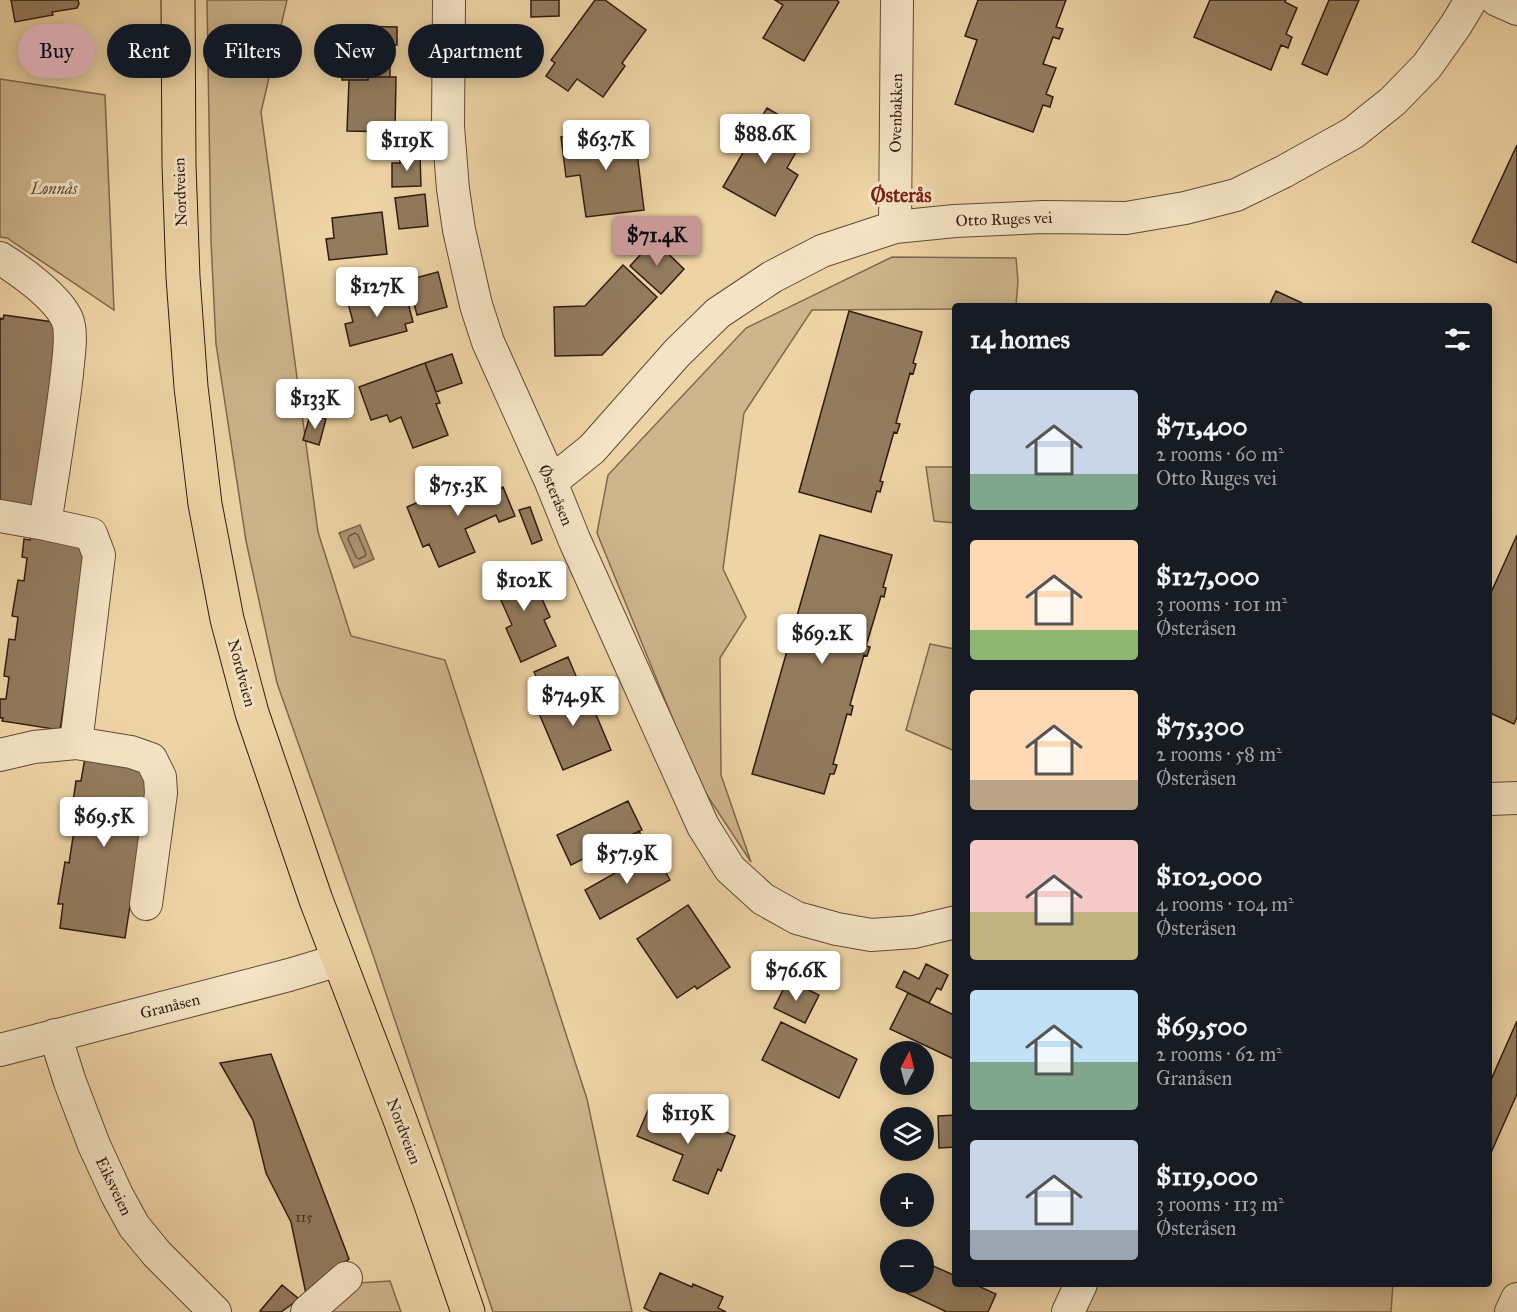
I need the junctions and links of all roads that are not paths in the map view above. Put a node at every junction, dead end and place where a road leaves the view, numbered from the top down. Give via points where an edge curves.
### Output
1 (178, 0) edge
2 (449, 0) edge
3 (897, 0) edge
4 (1471, 0) edge
5 (1497, 0) edge
6 (1517, 9) edge
7 (895, 227) junction
8 (0, 258) edge
9 (551, 482) junction
10 (0, 516) edge
11 (45, 524) junction
12 (76, 742) junction
13 (0, 755) edge
14 (1517, 798) edge
15 (1492, 799) edge
16 (146, 904) dead end
17 (952, 923) edge
18 (339, 960) junction
19 (55, 1035) junction
20 (0, 1050) edge
21 (346, 1278) dead end
22 (1080, 1287) edge
23 (1517, 1299) edge
24 (215, 1312) edge
25 (307, 1312) edge
26 (468, 1312) edge
27 (1068, 1312) edge
28 (1511, 1312) edge

1 - 18 main road, Nordveien via 183,277 205,504 227,619 252,713
2 - 9 street, Østeråsen via 448,126 459,230 488,342
3 - 7 street, Ovenbakken
4 - 7 street, Otto Ruges vei via 1427,66 1393,101 1353,134 1236,195 1126,218 988,219
5 - 6 street
7 - 9 street, Otto Ruges vei via 822,251 772,277 718,313 676,353 592,449
8 - 11 street via 57,303 68,321 70,343 61,425
9 - 17 street, Østeråsen via 703,826 730,869 763,899 797,918 837,929 871,934 914,932
10 - 11 street
11 - 12 street via 91,534 99,555
12 - 13 street
12 - 16 street via 151,759 160,777
14 - 15 street
18 - 19 street, Granåsen
18 - 26 main road, Nordveien
19 - 20 street, Granåsen
19 - 24 street, Eiksveien via 94,1145 134,1226
21 - 25 street
22 - 27 street
23 - 28 street

